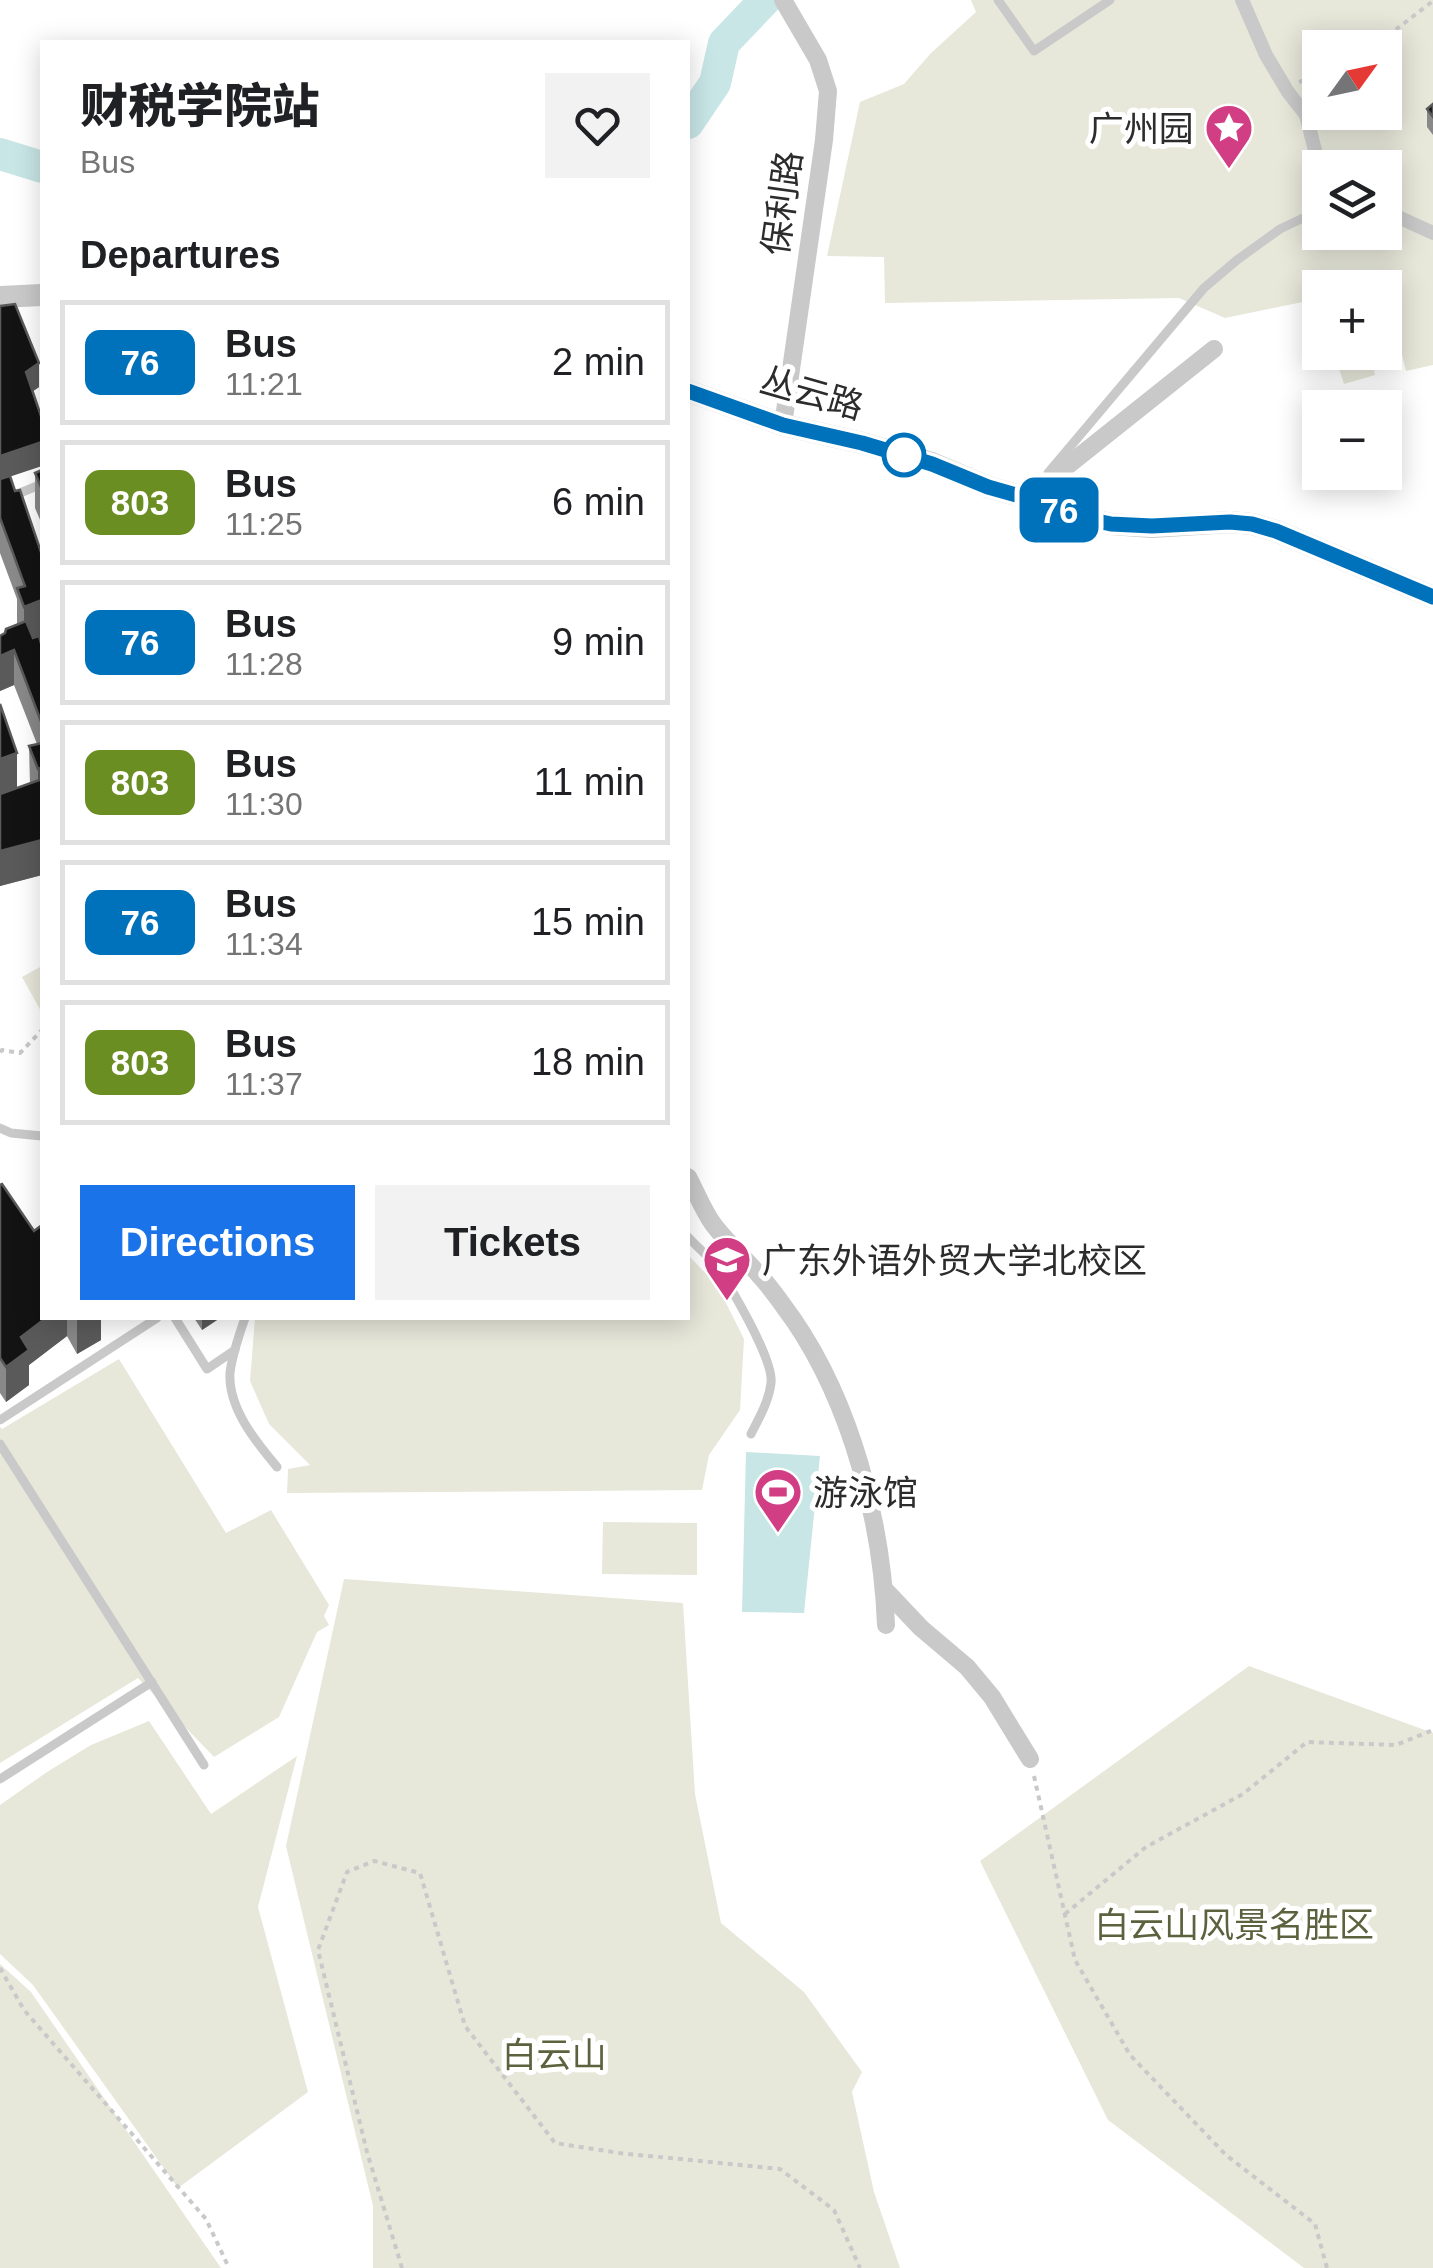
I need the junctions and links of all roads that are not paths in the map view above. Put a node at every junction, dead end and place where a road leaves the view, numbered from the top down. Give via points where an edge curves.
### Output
1 (998, 0) edge
2 (1110, 0) edge
3 (1242, 0) edge
4 (786, 6) edge
5 (1315, 150) edge
6 (1402, 218) edge
7 (1302, 219) edge
8 (1433, 234) edge
9 (40, 295) edge
10 (0, 297) edge
11 (1214, 348) dead end
12 (690, 392) edge
13 (783, 425) junction
14 (40, 485) edge
15 (1027, 498) junction
16 (0, 501) edge
17 (1433, 596) edge
18 (0, 1128) edge
19 (40, 1136) edge
20 (690, 1181) edge
21 (690, 1239) edge
22 (154, 1320) edge
23 (176, 1320) edge
24 (244, 1320) edge
25 (235, 1350) junction
26 (0, 1420) edge
27 (751, 1434) dead end
28 (0, 1446) edge
29 (277, 1466) dead end
30 (885, 1590) junction
31 (886, 1625) dead end
32 (152, 1682) junction
33 (1030, 1759) road end
34 (204, 1765) dead end
35 (0, 1779) edge

1 - 2 lane via 1034,51
3 - 5 street via 1266,55 1306,115
4 - 13 street, 保利路 via 828,91
6 - 8 street
7 - 15 lane via 1204,288
9 - 10 street
11 - 15 street
12 - 13 street, 丛云路
13 - 15 street, 丛云路 via 862,443
14 - 16 lane
15 - 17 street, 丛云路 via 1111,524 1252,524
18 - 19 lane
20 - 30 street via 712,1223 795,1322 840,1406 862,1472
21 - 27 lane via 732,1289 772,1380
22 - 26 lane
23 - 25 lane via 207,1369
24 - 25 lane
25 - 29 lane via 233,1398
28 - 32 lane
30 - 31 street
30 - 33 street via 992,1696
32 - 34 lane
32 - 35 lane

